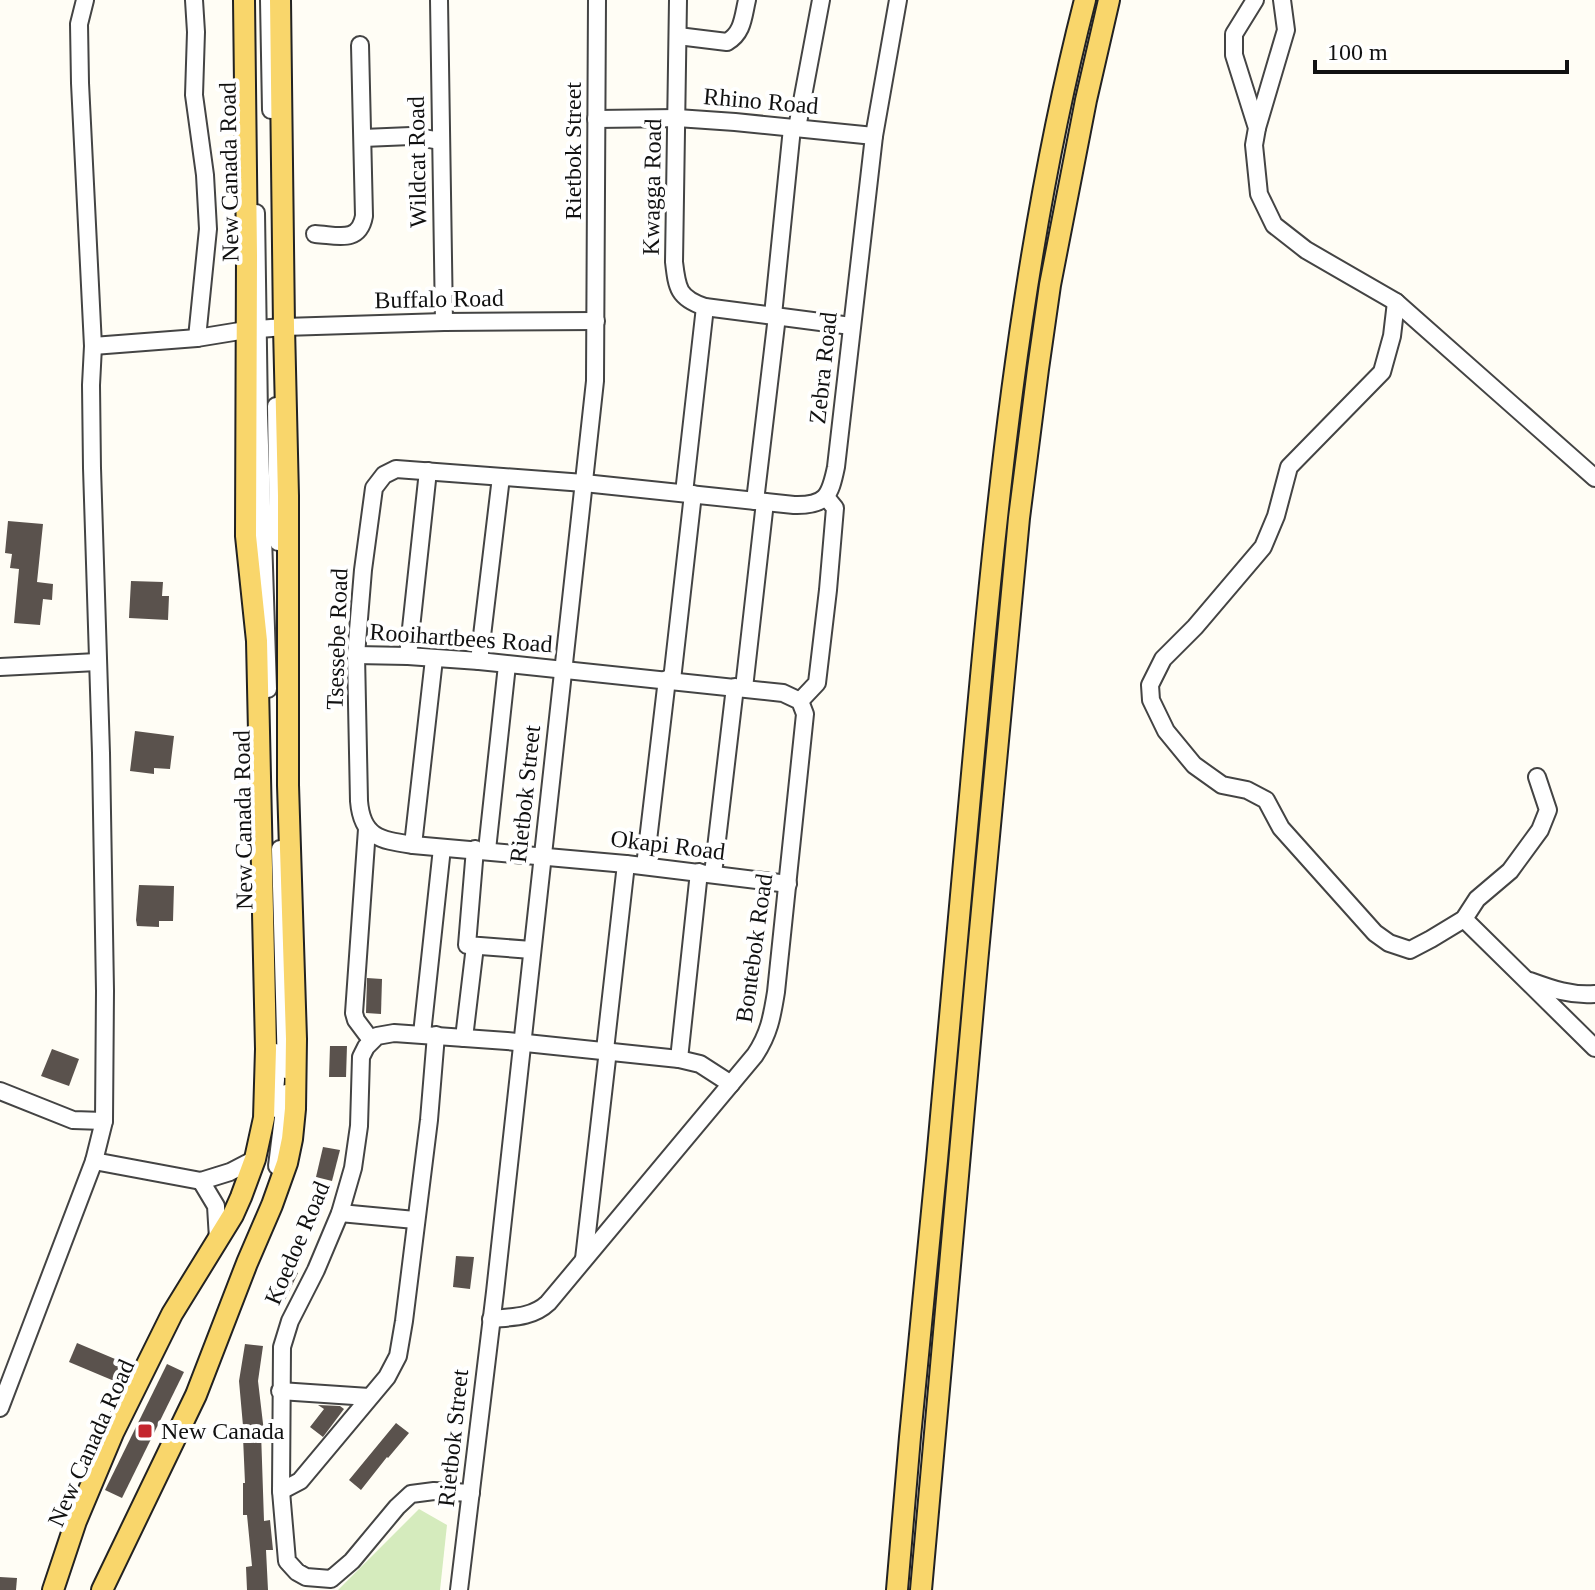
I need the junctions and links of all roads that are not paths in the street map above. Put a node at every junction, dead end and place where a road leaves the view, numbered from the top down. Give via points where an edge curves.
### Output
1 (85, 0) edge
2 (194, 0) edge
3 (244, 0) edge
4 (252, 0) edge
5 (269, 0) edge
6 (280, 0) edge
7 (439, 0) edge
8 (597, 0) edge
9 (678, 0) edge
10 (747, 0) edge
11 (821, 0) edge
12 (898, 0) edge
13 (1085, 0) edge
14 (1109, 0) edge
15 (1255, 0) edge
16 (1282, 0) edge
17 (678, 36) junction
18 (360, 45) dead end
19 (677, 118) junction
20 (596, 119) junction
21 (794, 128) junction
22 (1257, 128) junction
23 (874, 136) junction
24 (363, 138) junction
25 (441, 141) junction
26 (315, 234) dead end
27 (1396, 302) junction
28 (705, 307) junction
29 (775, 316) junction
30 (596, 321) junction
31 (444, 322) junction
32 (851, 326) junction
33 (279, 328) junction
34 (251, 330) junction
35 (197, 338) junction
36 (93, 346) junction
37 (428, 471) junction
38 (501, 477) junction
39 (1595, 478) edge
40 (584, 483) junction
41 (689, 494) junction
42 (826, 497) junction
43 (760, 501) junction
44 (356, 655) junction
45 (408, 656) junction
46 (434, 659) junction
47 (479, 661) junction
48 (97, 662) junction
49 (507, 665) junction
50 (0, 667) edge
51 (563, 669) junction
52 (670, 680) junction
53 (739, 687) junction
54 (800, 701) junction
55 (1537, 777) dead end
56 (367, 829) junction
57 (413, 845) junction
58 (442, 848) junction
59 (481, 850) junction
60 (543, 856) junction
61 (626, 864) junction
62 (645, 866) junction
63 (706, 873) junction
64 (788, 884) junction
65 (1464, 919) junction
66 (475, 946) junction
67 (532, 950) junction
68 (1525, 979) junction
69 (1595, 994) edge
70 (429, 1035) junction
71 (464, 1038) junction
72 (371, 1040) junction
73 (522, 1042) junction
74 (1595, 1048) edge
75 (606, 1050) junction
76 (679, 1059) junction
77 (731, 1084) junction
78 (0, 1091) edge
79 (104, 1121) junction
80 (255, 1159) junction
81 (94, 1161) junction
82 (201, 1181) junction
83 (340, 1213) junction
84 (415, 1220) junction
85 (218, 1239) junction
86 (584, 1261) junction
87 (491, 1319) junction
88 (280, 1391) junction
89 (369, 1397) junction
90 (0, 1408) edge
91 (281, 1491) junction
92 (471, 1493) junction
93 (53, 1590) edge
94 (59, 1590) edge
95 (91, 1590) edge
96 (102, 1590) edge
97 (459, 1590) edge
98 (897, 1590) edge
99 (921, 1590) edge

1 - 36 street via 79,24 80,83
2 - 35 street via 194,95 208,229
3 - 34 main road, New Canada Road
4 - 34 street, New Canada Road via 257,241
5 - 33 street, New Canada Road
6 - 33 main road, New Canada Road
7 - 25 street, Wildcat Road
8 - 20 street, Rietbok Street
9 - 17 street, Kwagga Road
10 - 17 street via 740,30 727,42
11 - 21 street
12 - 23 street, Zebra Road
13 - 98 main road via 1032,254 999,489
14 - 99 main road via 1050,285 1021,502
15 - 22 street via 1234,34 1234,55
16 - 22 street via 1286,30
17 - 19 street, Kwagga Road
18 - 24 street
19 - 20 street, Rhino Road
19 - 21 street, Rhino Road
19 - 28 street, Kwagga Road via 675,272 681,293
20 - 30 street, Rietbok Street
21 - 23 street, Rhino Road
21 - 29 street
22 - 27 street via 1259,194 1274,225 1306,250
23 - 32 street, Zebra Road
24 - 25 street
24 - 26 street via 360,230 352,236
25 - 31 street, Wildcat Road
27 - 39 street
27 - 65 street via 1382,372 1289,467 1263,547 1163,659 1150,685 1151,700 1166,731 1194,765 1222,785 1266,800 1281,828 1389,943 1410,950
28 - 29 street
28 - 41 street
29 - 32 street
29 - 43 street
30 - 31 street, Buffalo Road
30 - 40 street, Rietbok Street
31 - 33 street, Buffalo Road
32 - 42 street, Zebra Road via 836,467
33 - 34 street, Buffalo Road
33 - 95 street, New Canada Road via 279,814 286,1060 279,1159 208,1343
33 - 96 main road, New Canada Road via 288,496 288,785 296,1039 292,1139 272,1205 196,1395
34 - 35 street, Buffalo Road
34 - 80 main road, New Canada Road via 246,536 257,641 266,1049 264,1118
34 - 94 street, New Canada Road via 268,651 273,1115 258,1174 178,1316 100,1475
35 - 36 street, Buffalo Road
36 - 48 street
37 - 38 street, Tsessebe Road
37 - 44 street, Tsessebe Road via 396,469 374,488
37 - 45 street
38 - 40 street, Tsessebe Road
38 - 47 street
40 - 41 street
40 - 51 street, Rietbok Street
41 - 43 street
41 - 52 street
42 - 43 street via 812,504
42 - 54 street via 835,508 817,683
43 - 53 street
44 - 45 street, Rooihartbees Road
44 - 56 street, Tsessebe Road via 359,801
45 - 46 street, Rooihartbees Road
46 - 47 street, Rooihartbees Road
46 - 57 street
47 - 49 street, Rooihartbees Road
48 - 50 street
48 - 79 street
49 - 51 street, Rooihartbees Road
49 - 59 street
51 - 52 street
51 - 60 street, Rietbok Street
52 - 53 street
52 - 62 street
53 - 54 street
53 - 63 street
54 - 64 street, Bontebok Road via 804,743
55 - 65 street via 1548,810 1540,830
56 - 57 street via 379,838
56 - 72 street, Tsessebe Road via 354,1013
57 - 58 street
58 - 59 street
58 - 70 street
59 - 60 street
59 - 66 street via 467,945
60 - 61 street, Okapi Road
60 - 67 street, Rietbok Street
61 - 62 street, Okapi Road
61 - 75 street
62 - 63 street, Okapi Road
63 - 64 street, Okapi Road
63 - 76 street
64 - 77 street, Bontebok Road via 769,1030
65 - 68 street
66 - 67 street
66 - 71 street
67 - 73 street, Rietbok Street
68 - 69 street via 1556,991
68 - 74 street
70 - 71 street
70 - 72 street via 383,1034
70 - 84 street via 429,1120
71 - 73 street
72 - 83 street, Koedoe Road via 360,1065 357,1143
73 - 75 street
73 - 87 street, Rietbok Street
75 - 76 street
75 - 86 street
76 - 77 street via 700,1064
77 - 86 street, Bontebok Road
78 - 79 street via 73,1120
79 - 81 street
80 - 82 street
80 - 85 main road, New Canada Road
81 - 82 street
81 - 90 street
82 - 85 street via 216,1206
83 - 84 street
83 - 88 street, Koedoe Road via 284,1338
84 - 89 street via 398,1356
85 - 93 main road, New Canada Road via 172,1314 113,1433
86 - 87 street, Bontebok Road via 538,1312
87 - 92 street, Rietbok Street
88 - 89 street
88 - 91 street, Koedoe Road
89 - 91 street via 300,1481
91 - 92 street, Koedoe Road via 287,1561 306,1577 325,1579 342,1571 411,1494
92 - 97 street, Rietbok Street

